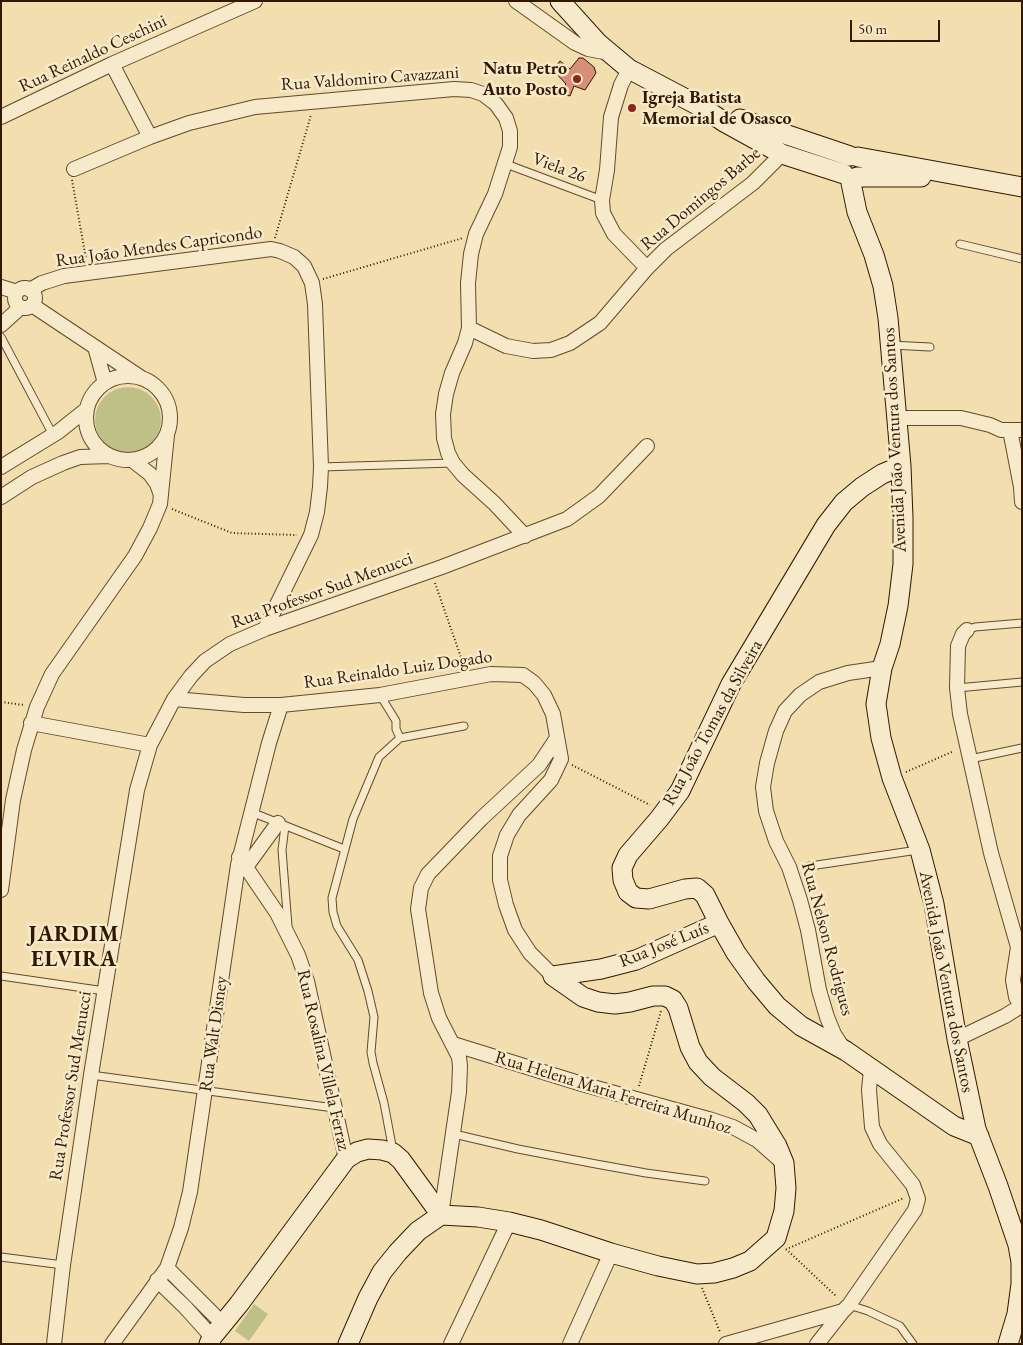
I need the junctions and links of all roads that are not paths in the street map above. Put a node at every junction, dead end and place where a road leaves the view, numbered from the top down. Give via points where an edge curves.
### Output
1 (255, 1) edge
2 (516, 1) edge
3 (560, 1) edge
4 (609, 53) junction
5 (112, 64) junction
6 (629, 70) junction
7 (705, 109) junction
8 (1, 117) edge
9 (150, 137) junction
10 (782, 154) junction
11 (854, 156) junction
12 (506, 164) junction
13 (74, 170) road end
14 (850, 176) junction
15 (968, 177) junction
16 (1022, 187) edge
17 (602, 200) junction
18 (960, 244) dead end
19 (1022, 259) edge
20 (647, 268) junction
21 (1, 287) edge
22 (24, 291) junction
23 (27, 306) junction
24 (1, 325) edge
25 (469, 328) junction
26 (1, 337) edge
27 (890, 345) junction
28 (95, 347) junction
29 (930, 347) dead end
30 (142, 379) junction
31 (105, 383) junction
32 (87, 409) junction
33 (897, 418) junction
34 (1016, 430) edge
35 (53, 435) junction
36 (167, 435) junction
37 (647, 446) dead end
38 (109, 456) junction
39 (132, 460) junction
40 (453, 463) junction
41 (901, 466) junction
42 (321, 467) junction
43 (1, 468) edge
44 (1, 497) edge
45 (161, 501) junction
46 (1022, 502) edge
47 (525, 536) junction
48 (1022, 623) edge
49 (265, 628) junction
50 (967, 630) joint
51 (882, 668) junction
52 (1022, 682) edge
53 (957, 688) junction
54 (380, 695) junction
55 (174, 699) junction
56 (281, 705) junction
57 (31, 723) junction
58 (464, 726) dead end
59 (400, 738) junction
60 (558, 738) junction
61 (150, 746) junction
62 (1022, 748) edge
63 (968, 752) junction
64 (251, 812) junction
65 (282, 824) junction
66 (344, 849) junction
67 (920, 850) junction
68 (242, 862) junction
69 (810, 866) dead end
70 (1, 890) edge
71 (719, 923) junction
72 (288, 934) junction
73 (1020, 946) edge
74 (1, 976) edge
75 (553, 976) junction
76 (105, 991) junction
77 (1021, 1006) edge
78 (957, 1039) junction
79 (453, 1044) junction
80 (846, 1051) junction
81 (871, 1069) junction
82 (91, 1075) junction
83 (206, 1090) junction
84 (334, 1108) junction
85 (454, 1134) junction
86 (979, 1136) junction
87 (393, 1153) junction
88 (346, 1159) junction
89 (784, 1163) junction
90 (705, 1181) dead end
91 (441, 1215) junction
92 (509, 1222) junction
93 (611, 1253) junction
94 (1, 1257) edge
95 (64, 1265) junction
96 (167, 1268) junction
97 (157, 1280) junction
98 (1022, 1285) edge
99 (846, 1308) junction
100 (215, 1335) edge
101 (723, 1339) edge
102 (54, 1344) edge
103 (112, 1344) edge
104 (348, 1344) edge
105 (451, 1344) edge
106 (570, 1344) edge
107 (817, 1344) edge
108 (913, 1344) edge
109 (1008, 1344) edge

1 - 5 street, Rua Reinaldo Ceschini
2 - 4 street via 575,43
3 - 4 street
4 - 6 street
5 - 8 street, Rua Reinaldo Ceschini
5 - 9 street
6 - 7 street
6 - 17 street via 611,118
7 - 10 street
7 - 11 street
9 - 12 street, Rua Valdomiro Cavazzani via 189,123 255,107 470,90 483,94 496,104 506,118 510,132
9 - 13 street, Rua Valdomiro Cavazzani
10 - 14 street
10 - 20 street, Rua Domingos Barbe via 753,183 683,235
11 - 14 street, Avenida João Ventura dos Santos via 862,162 863,169
11 - 15 street
12 - 17 lane, Viela 26
12 - 25 street, Rua Valdomiro Cavazzani via 476,234 471,254
14 - 15 street
14 - 27 street, Avenida João Ventura dos Santos via 857,212 883,286
15 - 16 street
17 - 20 street via 603,213 614,234
18 - 19 lane
20 - 25 street, Rua Domingos Barbe via 600,323 570,343 551,350 534,351 506,346
21 - 22 street
22 - 23 street via 35,296
22 - 42 street, Rua João Mendes Capricondo via 64,276 271,250 294,257 304,266 312,283 315,304
23 - 24 street
23 - 28 street
25 - 40 street, Rua Valdomiro Cavazzani via 450,380 443,414 444,438
26 - 35 lane
27 - 29 lane
27 - 33 street, Avenida João Ventura dos Santos
28 - 30 street
28 - 31 street
30 - 31 street via 130,376
30 - 36 street via 161,392 166,402 170,413
31 - 32 street via 97,390
32 - 35 street
32 - 38 street via 90,436
33 - 34 street via 961,418 1002,430
33 - 41 street, Avenida João Ventura dos Santos
34 - 46 street
35 - 43 street
36 - 39 street via 146,456
36 - 45 street
37 - 47 street, Rua Professor Sud Menucci via 599,496 567,519
38 - 39 street
38 - 44 street via 80,457 63,463 32,477
39 - 45 street via 150,474 157,484
40 - 42 lane
40 - 47 street, Rua Valdomiro Cavazzani
41 - 51 street, Avenida João Ventura dos Santos via 902,564 898,606
41 - 71 street, Rua João Tomas da Silveira via 862,487 844,502 826,525 731,684 684,783 628,855 622,868 628,892 636,898 697,888 706,895
42 - 49 street, Rua João Mendes Capricondo via 317,512 311,535
45 - 57 street via 135,556 52,674
47 - 49 street, Rua Professor Sud Menucci
48 - 50 lane
49 - 55 street, Rua Professor Sud Menucci via 230,644 205,661
50 - 53 street via 958,646
51 - 67 street, Avenida João Ventura dos Santos via 876,704 881,738 892,778
51 - 80 street, Rua Nelson Rodrigues via 819,682 800,694 785,711 776,731 766,763 763,787 766,811 800,900 827,1017
52 - 53 lane
53 - 63 street
54 - 56 street, Rua Reinaldo Luiz Dogado
54 - 59 lane via 396,721
54 - 60 street, Rua Reinaldo Luiz Dogado via 491,674 522,676 544,694 553,714
55 - 56 street, Rua Reinaldo Luiz Dogado via 244,706
55 - 61 street, Rua Professor Sud Menucci
56 - 64 street, Rua Walt Disney
57 - 61 street
57 - 70 street via 13,800
58 - 59 lane
59 - 66 lane via 379,757 352,819
60 - 75 street via 561,759 552,780 519,815 500,856 500,880 515,930 530,953
60 - 79 street via 539,765 428,874 421,888 418,909 431,993 439,1018
61 - 76 street, Rua Professor Sud Menucci via 137,790
62 - 63 lane
63 - 73 street via 991,853
64 - 65 lane
64 - 68 street, Rua Walt Disney
65 - 66 lane
65 - 68 street
65 - 72 lane
66 - 87 lane via 332,898 333,912 337,926 352,947 364,974 374,1017 372,1063 384,1103
67 - 69 lane
67 - 78 street, Avenida João Ventura dos Santos via 934,904
68 - 72 street, Rua Rosalina Villela Ferraz
68 - 83 street, Rua Walt Disney
71 - 75 street, Rua José Luís via 636,960
71 - 80 street, Rua João Tomas da Silveira via 776,1006 801,1026
72 - 84 street, Rua Rosalina Villela Ferraz via 307,982
73 - 77 street via 1013,980
74 - 76 lane
75 - 89 street via 583,997 598,1002 615,1004 653,996 673,1000 698,1062 758,1115
76 - 82 street, Rua Professor Sud Menucci
77 - 78 street
78 - 86 street, Avenida João Ventura dos Santos
79 - 85 street via 459,1057 461,1078
79 - 89 street, Rua Helena Maria Ferreira Munhoz via 733,1127 757,1140
80 - 81 street, Rua João Tomas da Silveira
81 - 86 street, Rua João Tomas da Silveira via 954,1126
81 - 99 street via 872,1127 880,1144 907,1176 917,1193 918,1204
82 - 83 lane
82 - 95 street, Rua Professor Sud Menucci
83 - 84 lane
83 - 96 street, Rua Walt Disney via 190,1192
84 - 88 street, Rua Rosalina Villela Ferraz
85 - 90 lane via 528,1151
85 - 91 street
86 - 98 street, Avenida João Ventura dos Santos via 1018,1245
87 - 88 street, Rua Rosalina Villela Ferraz via 368,1148
87 - 91 street
88 - 100 street, Rua Rosalina Villela Ferraz
89 - 93 street via 786,1188 781,1244 750,1261 714,1273 697,1274
91 - 92 street
91 - 104 street via 418,1231 382,1272
92 - 93 street
92 - 105 street
93 - 106 street
94 - 95 lane
95 - 102 street, Rua Professor Sud Menucci
96 - 97 street
96 - 100 street
97 - 100 street
97 - 103 street
98 - 109 street, Avenida João Ventura dos Santos
99 - 101 street
99 - 107 street
99 - 108 lane via 868,1311 900,1326

